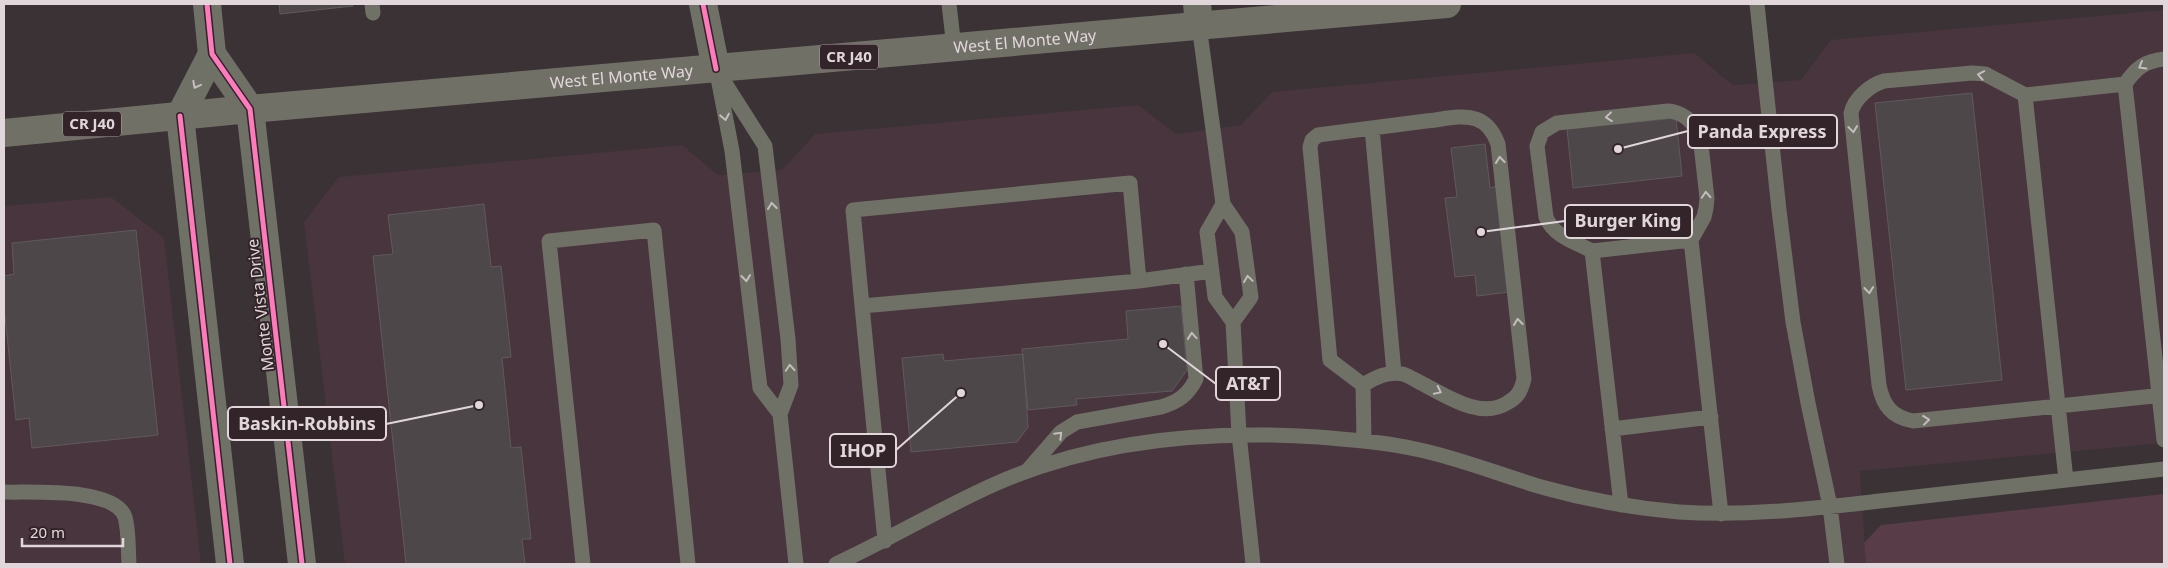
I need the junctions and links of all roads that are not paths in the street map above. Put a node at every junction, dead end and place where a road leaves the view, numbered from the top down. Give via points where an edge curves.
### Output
1 (207, 4) edge
2 (703, 4) edge
3 (949, 4) edge
4 (1447, 4) edge
5 (1757, 4) edge
6 (1198, 15) edge
7 (954, 48) junction
8 (212, 54) junction
9 (2164, 60) edge
10 (716, 69) junction
11 (2125, 84) junction
12 (2025, 95) junction
13 (250, 109) junction
14 (180, 116) junction
15 (1372, 128) junction
16 (4, 133) edge
17 (1223, 204) junction
18 (1691, 240) junction
19 (1592, 251) junction
20 (1212, 272) junction
21 (1186, 274) junction
22 (1139, 281) junction
23 (862, 306) junction
24 (1233, 322) junction
25 (1394, 373) junction
26 (1363, 385) junction
27 (2162, 396) edge
28 (2059, 407) junction
29 (780, 414) junction
30 (1711, 417) junction
31 (1612, 429) junction
32 (1239, 434) junction
33 (2164, 440) edge
34 (1364, 441) junction
35 (2164, 469) edge
36 (1027, 471) junction
37 (2066, 480) junction
38 (4, 492) edge
39 (1621, 504) junction
40 (1830, 506) junction
41 (1721, 514) junction
42 (885, 541) junction
43 (129, 564) edge
44 (230, 564) edge
45 (302, 564) edge
46 (583, 564) edge
47 (688, 564) edge
48 (796, 564) edge
49 (836, 564) edge
50 (1253, 564) edge
51 (1837, 564) edge

1 - 8 street
2 - 10 street
3 - 7 lane
4 - 6 main road, West El Monte Way / CR J40
5 - 40 lane via 1778,210 1794,322
6 - 7 main road, West El Monte Way / CR J40
6 - 17 lane
7 - 10 main road, West El Monte Way / CR J40
8 - 13 street, Monte Vista Drive
8 -> 14 street
9 -> 11 lane via 2143,64
10 - 13 main road, West El Monte Way / CR J40
10 -> 29 lane via 732,151 760,388
29 -> 10 lane via 791,385 791,376 765,146
11 - 12 lane
11 - 27 lane
12 - 28 lane
12 -> 28 lane via 1985,74 1972,73 1875,83 1853,105 1851,113 1879,385 1887,408 1894,415 1913,421
13 - 14 main road, West El Monte Way / CR J40
13 - 45 street, Monte Vista Drive
14 - 16 main road, West El Monte Way / CR J40
14 - 44 street
15 - 25 lane
25 -> 15 lane via 1405,374 1476,408 1491,409 1515,398 1522,390 1524,379 1498,144 1494,134 1476,119 1460,117
15 - 26 lane via 1318,135 1310,147 1330,360
17 - 20 lane via 1207,232
24 -> 17 lane via 1251,297 1242,232
18 - 19 lane
18 -> 19 lane via 1704,217 1707,198 1700,136 1684,114 1668,111 1556,122 1542,132 1537,146 1546,217 1549,226 1557,233
18 - 30 lane
19 - 31 lane
20 - 21 lane
20 - 24 lane via 1215,297
21 - 22 lane
36 -> 21 lane via 1061,432 1077,422 1161,407 1191,390 1196,379
22 - 23 lane
22 - 23 lane via 1130,183 853,210
23 - 42 lane
24 - 32 lane
25 - 26 lane via 1379,376
26 - 34 lane
27 - 28 lane
27 - 33 lane
28 - 37 lane
29 - 48 lane
30 - 31 lane
30 - 41 lane
31 - 39 lane
32 - 34 lane
32 - 36 lane via 1175,438 1125,446
32 - 50 lane
34 - 39 lane via 1444,456 1547,489
35 - 37 lane
36 - 42 lane via 973,494
37 - 40 lane
38 - 43 lane via 76,495 106,500 125,516
39 - 41 lane
40 - 41 lane
40 - 51 lane
42 - 49 lane
46 - 47 lane via 549,241 654,230

